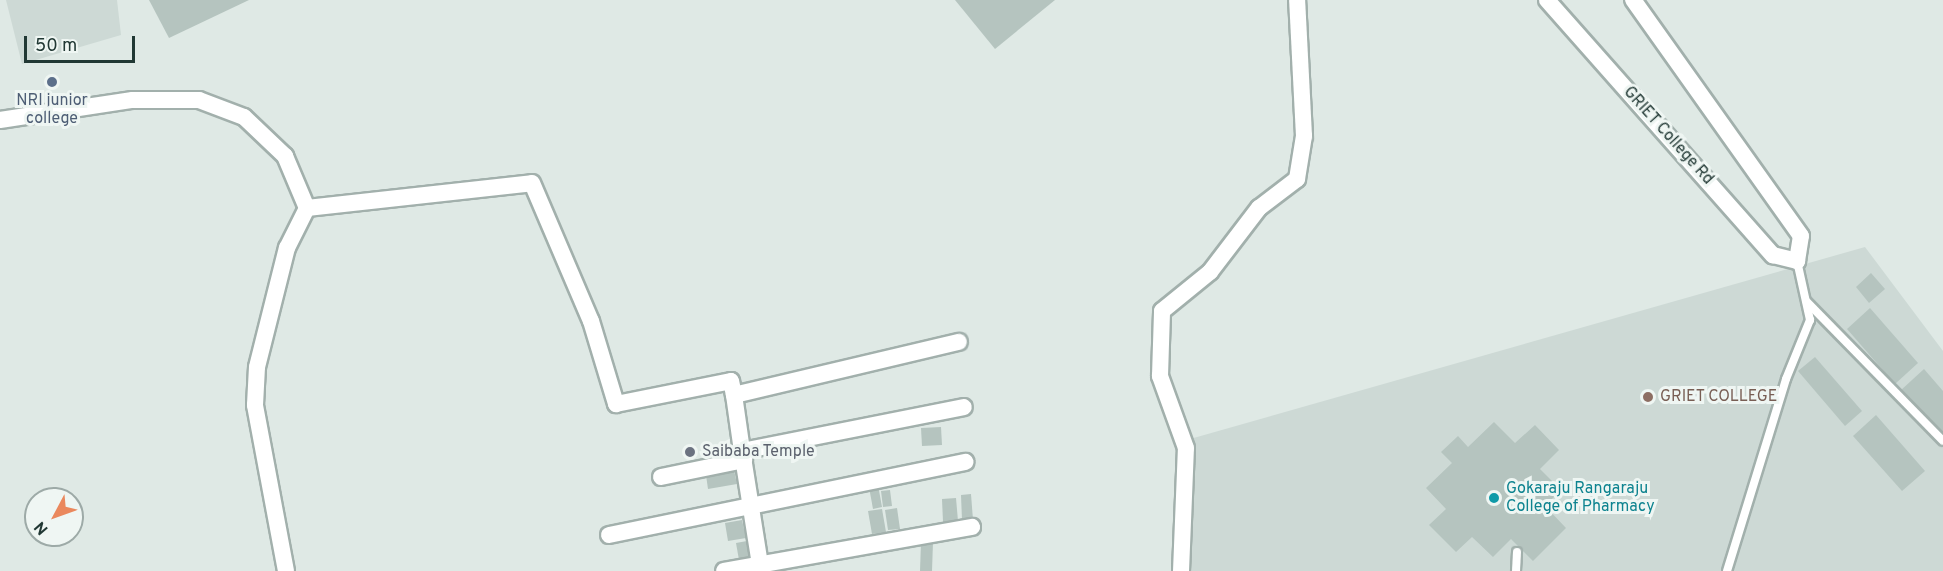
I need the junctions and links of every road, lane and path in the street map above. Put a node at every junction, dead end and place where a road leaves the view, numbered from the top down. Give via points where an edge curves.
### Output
1 (1297, 0) edge
2 (1547, 0) edge
3 (1633, 0) edge
4 (0, 120) edge
5 (307, 208) junction
6 (1797, 261) junction
7 (1807, 302) junction
8 (959, 342) dead end
9 (734, 395) junction
10 (964, 407) dead end
11 (1943, 441) edge
12 (743, 455) junction
13 (966, 462) dead end
14 (661, 477) dead end
15 (751, 508) junction
16 (972, 527) dead end
17 (609, 535) dead end
18 (1517, 552) dead end
19 (761, 568) edge
20 (286, 571) edge
21 (724, 571) edge
22 (1181, 571) edge
23 (1516, 571) edge
24 (1727, 571) edge

1 - 22 street via 1304,136 1297,179 1259,208 1210,273 1162,311 1160,376 1185,448
2 - 6 street, GRIET College Rd via 1773,255
3 - 6 street via 1800,236
4 - 5 street via 133,100 199,100 244,117 285,156
5 - 9 street via 532,183 591,321 616,404 731,381
5 - 20 street via 287,248 257,367 255,405
6 - 7 lane
7 - 11 lane
7 - 24 lane via 1810,320 1786,379
8 - 9 street
9 - 12 street
10 - 12 street
12 - 14 street
12 - 15 street
13 - 15 street
15 - 17 street
15 - 19 street
16 - 19 street
18 - 23 lane
19 - 21 street

